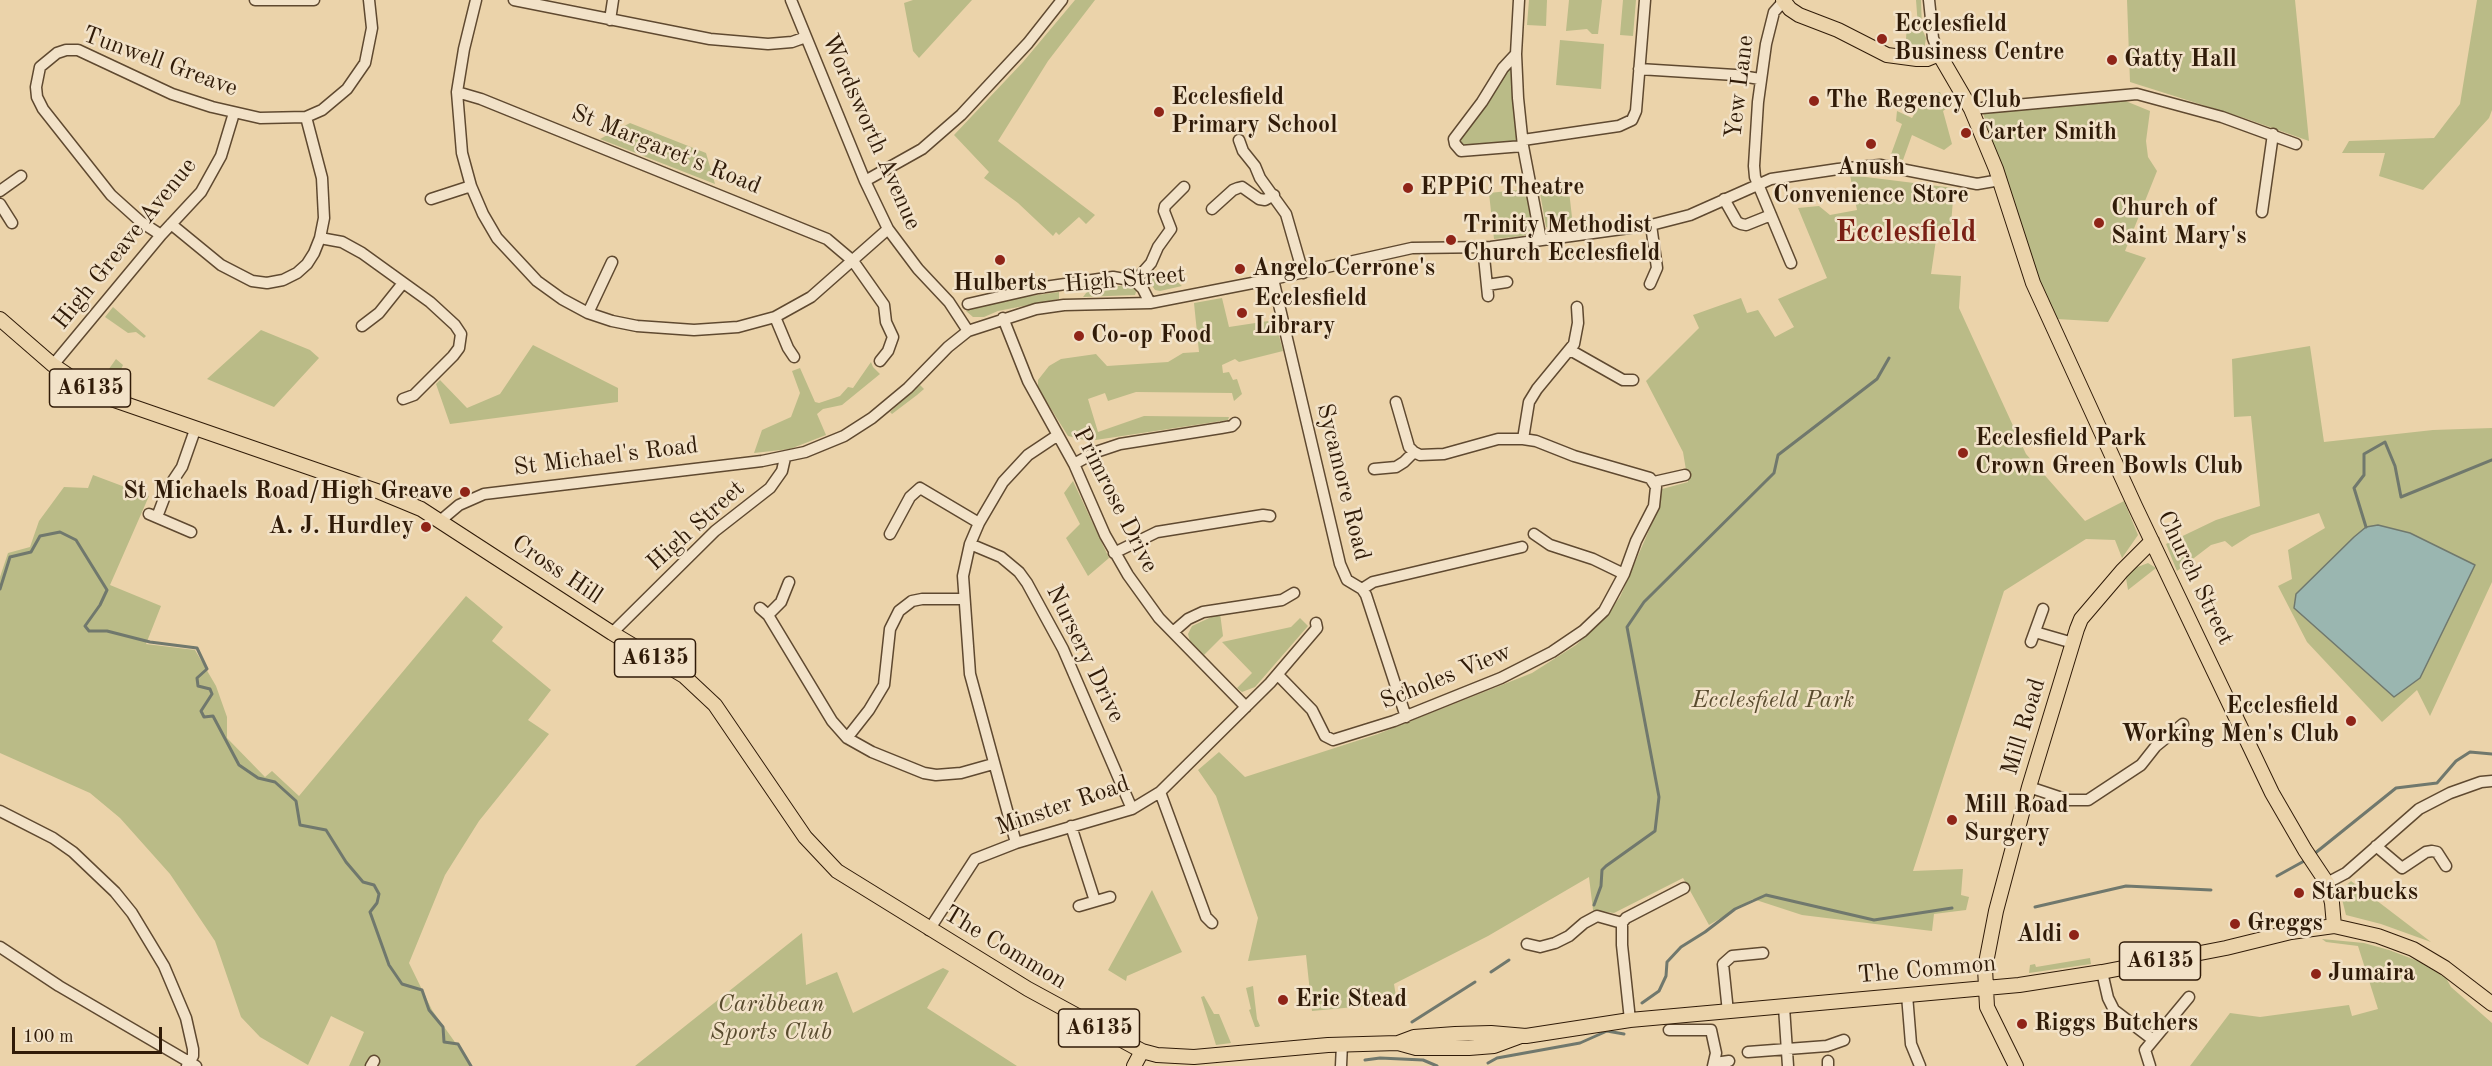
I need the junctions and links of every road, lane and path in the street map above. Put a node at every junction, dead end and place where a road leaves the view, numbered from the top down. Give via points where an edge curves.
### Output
1 (255, 0) edge
2 (314, 0) edge
3 (369, 0) edge
4 (476, 0) edge
5 (514, 0) edge
6 (613, 0) edge
7 (790, 0) edge
8 (1062, 0) edge
9 (1519, 0) edge
10 (1645, 0) edge
11 (1929, 0) edge
12 (1783, 1) edge
13 (610, 20) junction
14 (806, 37) junction
15 (1516, 54) junction
16 (1939, 54) junction
17 (1639, 69) junction
18 (1760, 79) junction
19 (457, 92) junction
20 (1971, 109) junction
21 (234, 113) junction
22 (306, 117) junction
23 (2273, 134) junction
24 (1239, 140) dead end
25 (1523, 143) junction
26 (2296, 144) dead end
27 (21, 176) dead end
28 (2000, 180) junction
29 (865, 182) junction
30 (1754, 185) junction
31 (471, 186) junction
32 (1184, 187) dead end
33 (0, 191) edge
34 (1274, 195) junction
35 (431, 199) dead end
36 (1724, 199) junction
37 (0, 204) edge
38 (1212, 209) dead end
39 (2262, 212) dead end
40 (1771, 215) junction
41 (12, 223) dead end
42 (171, 224) junction
43 (1651, 225) junction
44 (888, 229) junction
45 (161, 235) junction
46 (320, 238) junction
47 (1541, 240) junction
48 (1482, 247) junction
49 (853, 261) junction
50 (612, 262) dead end
51 (1791, 263) dead end
52 (1302, 273) junction
53 (1273, 279) junction
54 (1135, 281) junction
55 (1507, 282) dead end
56 (403, 283) junction
57 (1650, 284) dead end
58 (1150, 303) junction
59 (968, 304) dead end
60 (1577, 307) dead end
61 (588, 313) junction
62 (775, 317) junction
63 (1003, 318) junction
64 (0, 320) edge
65 (362, 326) dead end
66 (968, 331) junction
67 (1570, 350) junction
68 (794, 357) dead end
69 (880, 361) dead end
70 (53, 365) junction
71 (1633, 380) dead end
72 (404, 399) dead end
73 (1396, 402) dead end
74 (1235, 423) dead end
75 (195, 430) junction
76 (1058, 435) junction
77 (1523, 439) junction
78 (1414, 452) junction
79 (785, 458) junction
80 (1074, 464) junction
81 (1374, 468) dead end
82 (1685, 475) dead end
83 (1654, 482) junction
84 (1270, 516) dead end
85 (440, 521) junction
86 (979, 523) junction
87 (191, 532) dead end
88 (890, 534) dead end
89 (1534, 534) dead end
90 (2152, 541) junction
91 (970, 544) junction
92 (1522, 547) dead end
93 (1114, 553) junction
94 (1624, 574) junction
95 (789, 582) dead end
96 (1362, 589) junction
97 (1294, 592) dead end
98 (963, 599) junction
99 (2043, 609) dead end
100 (1316, 623) dead end
101 (1173, 632) junction
102 (612, 633) junction
103 (2073, 644) junction
104 (1278, 675) junction
105 (1246, 707) junction
106 (1406, 717) junction
107 (2183, 724) dead end
108 (847, 738) junction
109 (993, 765) junction
110 (2492, 781) edge
111 (2029, 787) junction
112 (1160, 792) junction
113 (1131, 809) junction
114 (0, 811) edge
115 (1071, 826) junction
116 (1016, 843) junction
117 (2376, 846) junction
118 (817, 852) joint
119 (2446, 866) dead end
120 (2327, 883) junction
121 (1684, 888) dead end
122 (1110, 897) dead end
123 (1095, 901) junction
124 (1079, 906) dead end
125 (1622, 923) junction
126 (1212, 924) dead end
127 (2334, 926) junction
128 (929, 930) junction
129 (1527, 944) dead end
130 (0, 947) edge
131 (1763, 953) dead end
132 (2102, 972) junction
133 (1985, 988) junction
134 (1907, 995) junction
135 (2189, 997) dead end
136 (2492, 1004) edge
137 (1784, 1007) junction
138 (1728, 1012) junction
139 (1630, 1020) junction
140 (1669, 1030) dead end
141 (2152, 1039) junction
142 (1844, 1040) dead end
143 (1342, 1044) junction
144 (1788, 1049) junction
145 (1142, 1051) junction
146 (1748, 1052) dead end
147 (1194, 1057) junction
148 (1729, 1061) dead end
149 (1714, 1064) edge
150 (191, 1065) edge
151 (1134, 1066) edge
152 (1168, 1066) edge
153 (1341, 1066) edge
154 (1788, 1066) edge
155 (1920, 1066) edge
156 (2016, 1066) edge
157 (2150, 1066) edge

1 - 2 street
3 - 22 street, Tunwell Greave via 372,27 365,63 348,89 322,110
4 - 19 street
5 - 13 street
6 - 13 street
7 - 14 street, Wordsworth Avenue
8 - 29 street via 961,115 922,149
9 - 15 street
10 - 17 street
11 - 16 street
12 - 16 main road via 1799,15 1887,55 1927,59
12 - 18 street, Yew Lane via 1771,22
13 - 14 street via 710,39 768,45
14 - 29 street, Wordsworth Avenue
15 - 25 street
15 - 25 street via 1454,139 1461,151
16 - 20 main road, Church Street
17 - 18 street
17 - 25 street via 1636,111 1627,124
18 - 30 street, Yew Lane
19 - 31 street via 462,153
19 - 49 street, St Margaret's Road via 827,239
20 - 23 street via 2137,94
20 - 28 main road, Church Street
21 - 22 street, Tunwell Greave via 268,118
21 - 42 street, High Greave Avenue via 212,175
21 - 45 street, Tunwell Greave via 172,94 78,50 57,53 40,67 36,87 43,109 111,195
22 - 46 street via 324,196
23 - 26 street
23 - 39 street
24 - 34 street
25 - 47 street
27 - 33 street
28 - 30 street, High Street via 1977,184 1871,165 1771,179
28 - 90 main road, Church Street via 2033,283
29 - 44 street, Wordsworth Avenue
30 - 36 street, High Street
30 - 40 street, Yew Lane
31 - 35 street
31 - 61 street via 497,238 517,261 537,281
32 - 54 street via 1165,206 1171,229
34 - 38 street via 1265,200 1242,187 1233,189
34 - 52 street via 1291,224
36 - 40 street via 1741,224
36 - 43 street, High Street
37 - 41 street
40 - 51 street, Yew Lane
42 - 45 street, High Greave Avenue
42 - 46 street via 221,265 252,281 267,283 297,273 307,264
43 - 47 street, High Street
43 - 57 street via 1657,268
44 - 49 street
44 - 66 street, Wordsworth Avenue
45 - 70 street, High Greave Avenue
46 - 56 street via 351,246
47 - 48 street, High Street
48 - 52 street, High Street via 1412,248
48 - 55 street via 1487,290
49 - 62 street via 811,297
49 - 69 street, St Margaret's Road via 884,305 892,332 892,343
50 - 61 street
52 - 53 street, High Street
53 - 58 street, High Street
53 - 96 street, Sycamore Road via 1340,564 1347,580
54 - 58 street
54 - 59 street via 1113,277
56 - 65 street via 380,314
56 - 72 street via 430,302 461,334 453,356 414,395
58 - 63 street, High Street via 1064,305
60 - 67 street via 1577,330
61 - 62 street via 637,327 694,330 738,327
62 - 68 street
63 - 66 street, High Street
63 - 76 street, Primrose Drive via 1028,381
64 - 70 main road, A6135
66 - 79 street, High Street via 864,424 823,445
67 - 71 street via 1623,380
67 - 77 street via 1529,402
70 - 75 main road, A6135 via 111,399
73 - 78 street via 1408,447
74 - 80 street via 1120,444
75 - 85 main road, Cross Hill / A6135 via 396,498
75 - 87 street via 186,459 153,515
76 - 80 street, Primrose Drive
76 - 86 street via 1015,469 992,498
77 - 78 street via 1498,439 1444,454
77 - 83 street via 1643,474
78 - 81 street via 1396,467
79 - 85 street, St Michael's Road via 484,494 459,505
79 - 102 street, High Street via 783,471 770,488 715,531
80 - 93 street, Primrose Drive
82 - 83 street
83 - 94 street, Scholes View via 1654,506
84 - 93 street via 1157,532
85 - 102 main road, Cross Hill / A6135
86 - 88 street via 920,488 910,497
86 - 91 street
89 - 94 street via 1550,545
90 - 103 main road, Mill Road via 2081,619
90 - 120 main road, Church Street via 2272,793
91 - 98 street
91 - 113 street, Nursery Drive via 1001,557 1027,583 1067,658
92 - 96 street via 1373,582
93 - 101 street, Primrose Drive via 1145,600
94 - 106 street, Scholes View via 1604,611 1561,647
95 - 108 street via 781,602 764,611 832,721
96 - 106 street, Sycamore Road
97 - 101 street via 1282,600 1203,612
98 - 108 street via 922,599 905,604 899,611 890,629 884,685
98 - 109 street via 970,674
99 - 103 street via 2033,637
100 - 104 street, Minster Road via 1317,628
101 - 105 street, Primrose Drive
102 - 118 main road, Cross Hill / A6135 via 684,676 715,705
103 - 111 main road, Mill Road
104 - 105 street, Minster Road
104 - 106 street, Scholes View via 1312,710 1329,739 1339,740
105 - 112 street, Minster Road
107 - 111 street via 2156,746 2141,765 2088,800 2068,800
108 - 109 street via 924,773 961,773
109 - 116 street
110 - 117 street via 2450,793 2419,809
111 - 133 main road, Mill Road via 1988,945
112 - 113 street, Minster Road
112 - 126 street
113 - 115 street, Minster Road
114 - 150 street via 73,852 132,913 176,990 193,1040
115 - 116 street, Minster Road
115 - 123 street
116 - 128 street, Minster Road via 975,859
117 - 119 street via 2402,868 2432,851
117 - 120 street via 2346,873
118 - 128 main road, The Common / A6135 via 843,876
120 - 127 main road, Church Street
121 - 125 street
122 - 123 street
123 - 124 street
125 - 129 street via 1597,916 1555,943 1540,947
125 - 139 street
127 - 132 main road, The Common / A6135
127 - 136 main road, A6135 via 2413,949
128 - 145 main road, The Common / A6135
130 - 150 street
131 - 138 street via 1732,956 1724,964
132 - 133 main road, The Common / A6135
132 - 141 street via 2114,1010
133 - 134 main road, The Common / A6135
133 - 156 main road, Mill Road via 1987,1007
134 - 137 main road, The Common / A6135
134 - 155 street via 1911,1044
135 - 141 street
137 - 138 main road, The Common / A6135
137 - 144 street
138 - 139 main road, The Common / A6135
139 - 143 main road, The Common / A6135 via 1521,1036 1467,1033
140 - 149 street via 1711,1030
141 - 157 street via 2145,1050
142 - 144 street via 1827,1046
143 - 147 main road, The Common / A6135
143 - 153 street
144 - 146 street
144 - 154 street
145 - 147 main road, The Common / A6135
145 - 151 main road
147 - 152 main road
148 - 149 street

